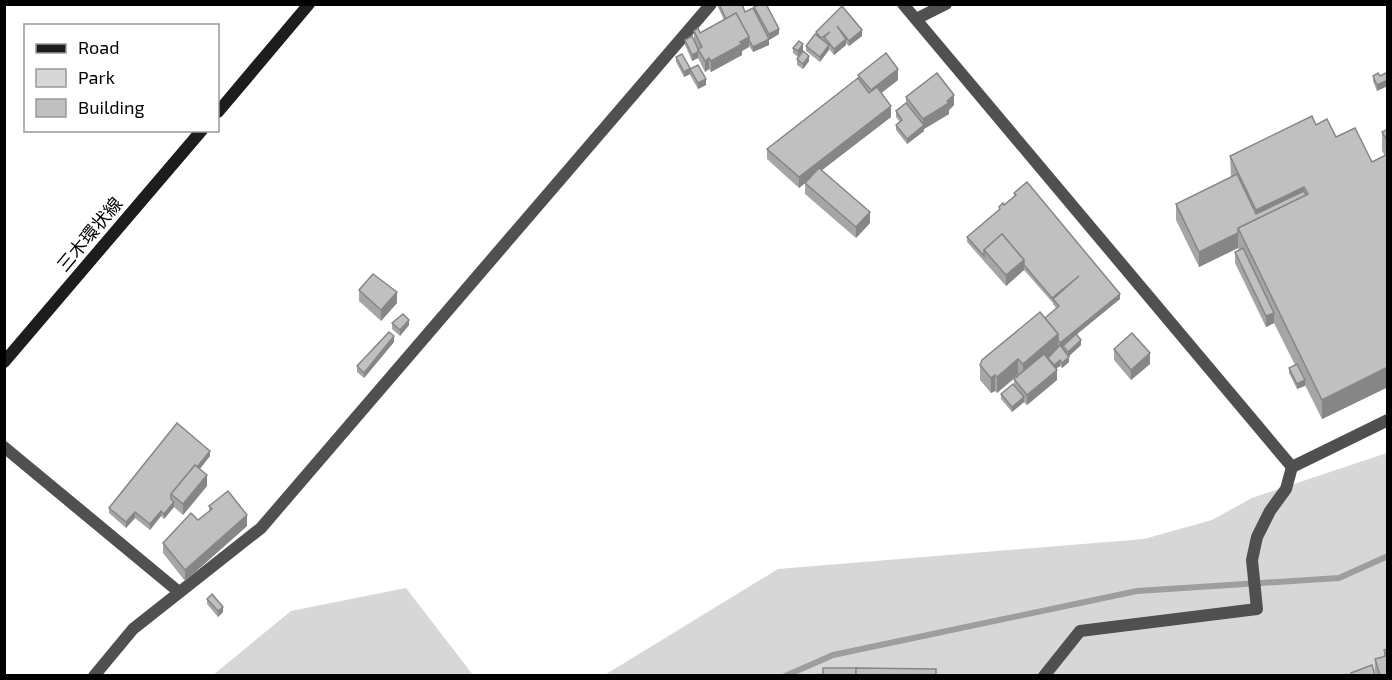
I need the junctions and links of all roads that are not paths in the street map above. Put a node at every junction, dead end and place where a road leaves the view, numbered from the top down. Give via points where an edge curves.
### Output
1 (309, 4) edge
2 (711, 4) edge
3 (903, 4) edge
4 (946, 4) edge
5 (916, 19) junction
6 (219, 111) edge
7 (200, 132) edge
8 (4, 362) edge
9 (1388, 420) edge
10 (4, 447) edge
11 (1292, 467) junction
12 (179, 591) junction
13 (94, 675) edge
14 (1044, 675) edge

1 - 6 main road
2 - 12 street via 261,528
3 - 5 street
4 - 5 street
5 - 11 street
7 - 8 main road, 三木環状線
9 - 11 street
10 - 12 street
11 - 14 street via 1286,489 1257,537 1252,560 1257,609 1080,631
12 - 13 street via 133,629

